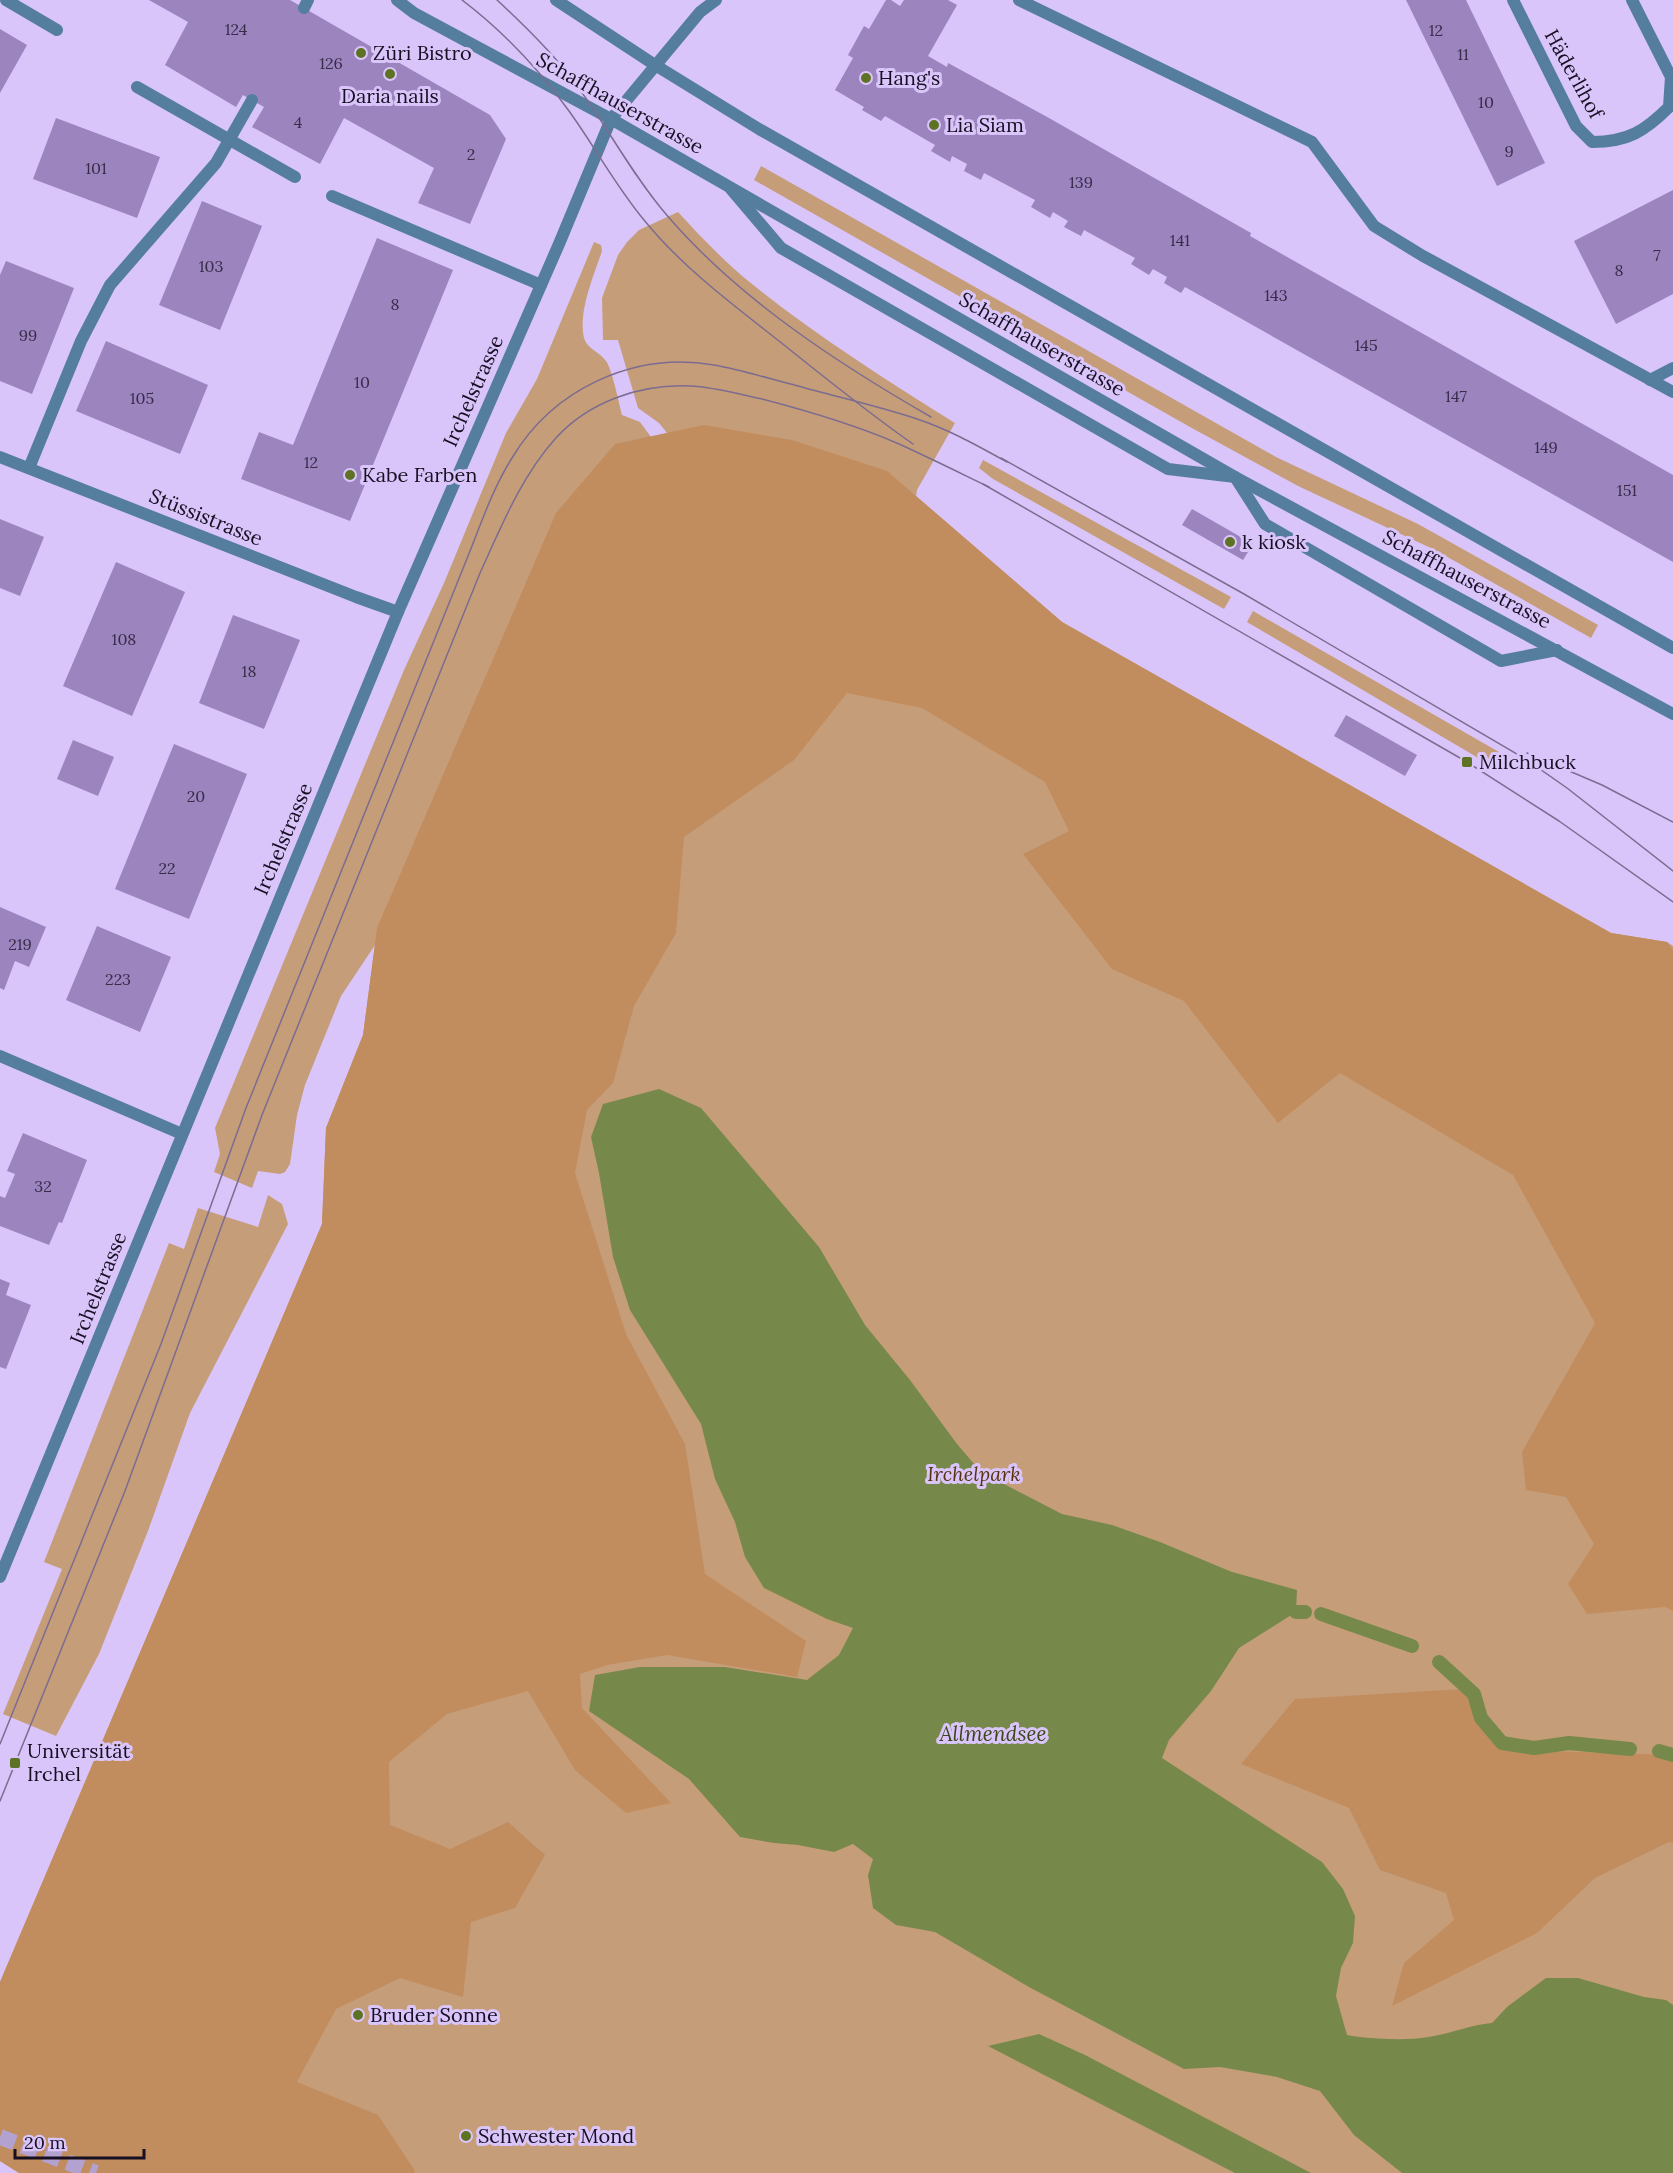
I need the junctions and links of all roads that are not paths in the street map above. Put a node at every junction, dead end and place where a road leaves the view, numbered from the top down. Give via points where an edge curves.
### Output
1 (6, 0) edge
2 (397, 0) edge
3 (556, 0) edge
4 (716, 0) edge
5 (1019, 0) edge
6 (1513, 0) edge
7 (1632, 0) edge
8 (57, 30) dead end
9 (655, 65) junction
10 (137, 87) dead end
11 (252, 100) dead end
12 (611, 119) junction
13 (230, 139) junction
14 (295, 177) dead end
15 (728, 185) junction
16 (332, 196) dead end
17 (541, 285) junction
18 (1673, 368) edge
19 (1650, 381) junction
20 (1673, 392) edge
21 (0, 457) edge
22 (29, 468) junction
23 (1235, 477) junction
24 (398, 612) junction
25 (1673, 648) edge
26 (1557, 650) junction
27 (1673, 714) edge
28 (0, 1056) edge
29 (182, 1134) junction
30 (0, 1577) edge

1 - 8 street
2 - 12 street, Schaffhauserstrasse via 414,14
3 - 9 street, Schaffhauserstrasse
4 - 9 street, Irchelstrasse via 700,12
5 - 19 street via 1312,142 1374,226
6 - 7 street, Häderlihof via 1576,126 1592,142 1613,142 1648,127 1669,107 1671,77
9 - 12 street, Irchelstrasse
9 - 25 street, Schaffhauserstrasse via 759,129
10 - 13 street
11 - 13 street
12 - 15 street, Schaffhauserstrasse
12 - 17 street, Irchelstrasse
13 - 14 street
13 - 22 street via 216,163 110,285 81,341
15 - 23 street, Schaffhauserstrasse
15 - 23 street via 781,248 1168,469
16 - 17 street
17 - 24 street, Irchelstrasse
18 - 19 street
19 - 20 street
21 - 22 street, Stüssistrasse
22 - 24 street, Stüssistrasse
23 - 26 street, Schaffhauserstrasse
23 - 26 street via 1265,524 1501,661
24 - 29 street, Irchelstrasse
26 - 27 street, Schaffhauserstrasse
28 - 29 street
29 - 30 street, Irchelstrasse

